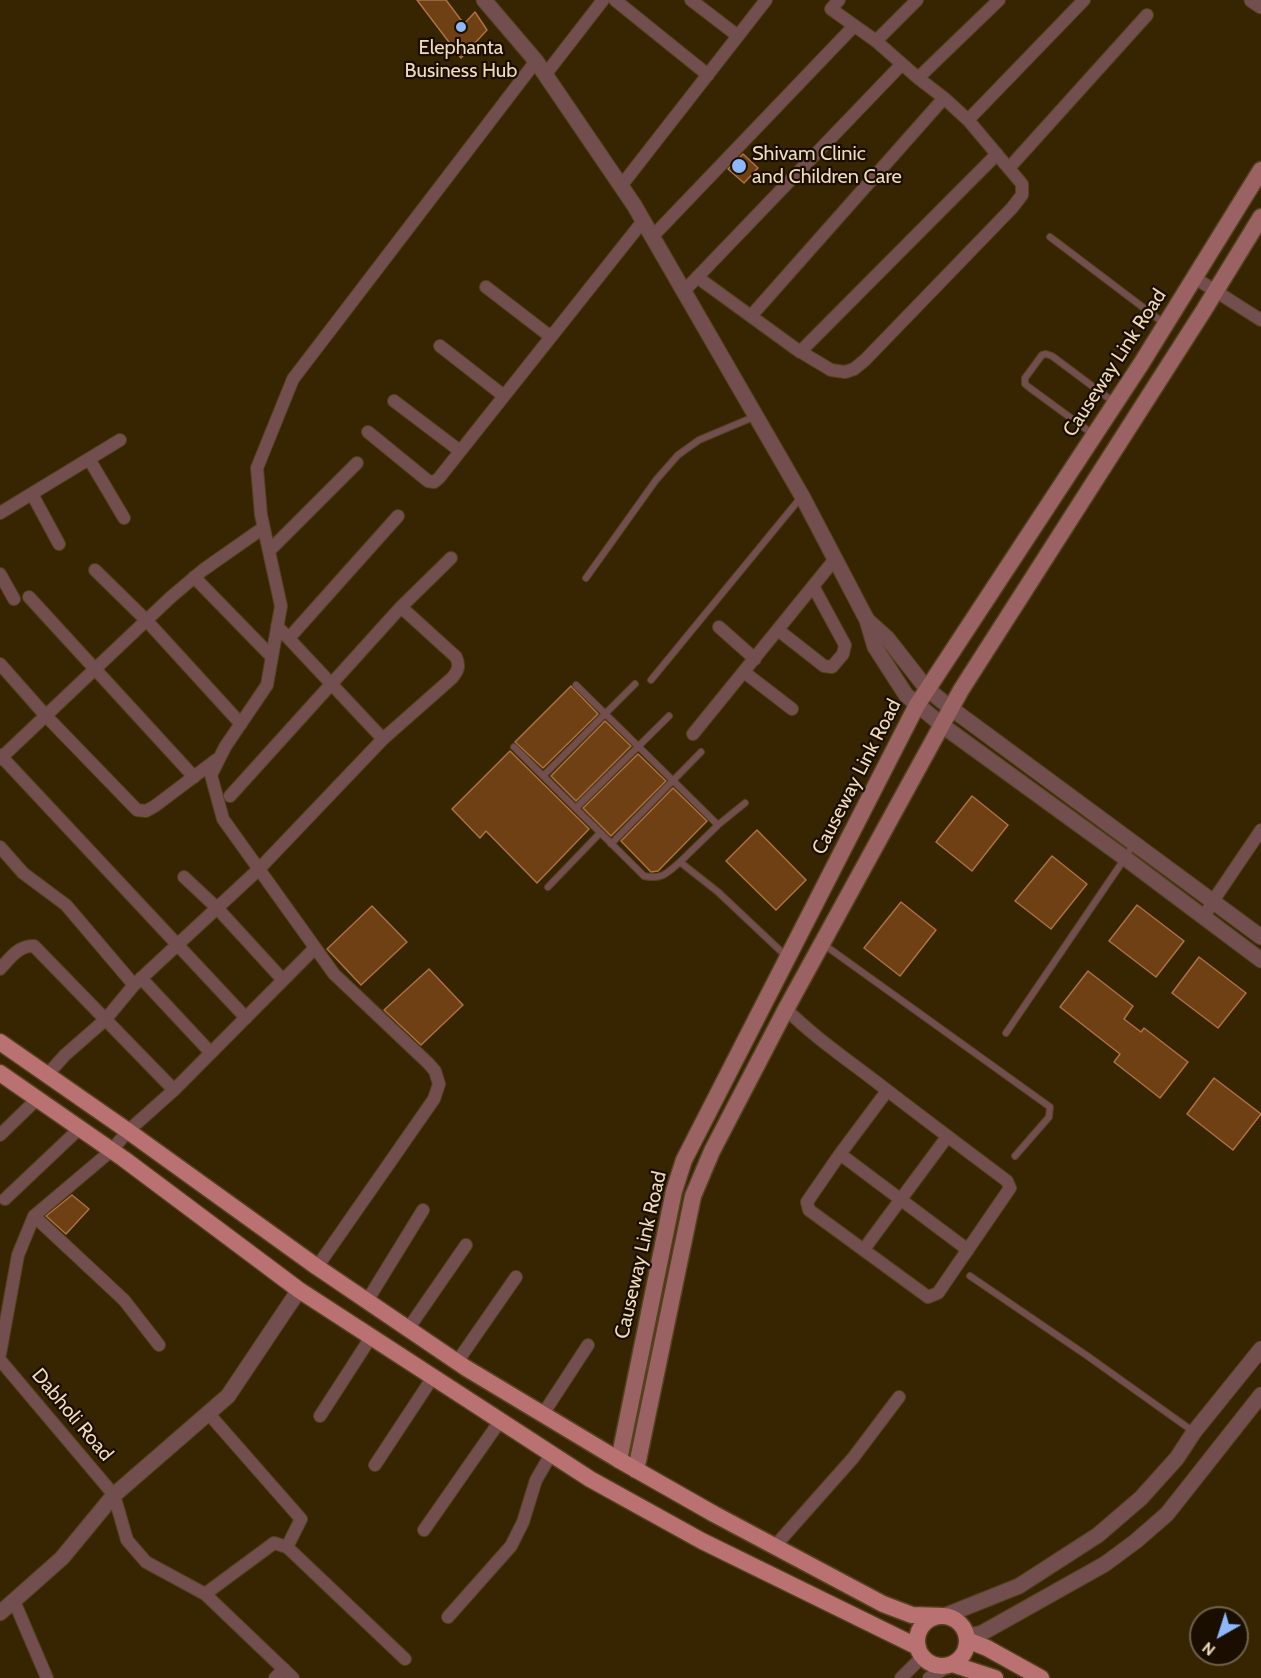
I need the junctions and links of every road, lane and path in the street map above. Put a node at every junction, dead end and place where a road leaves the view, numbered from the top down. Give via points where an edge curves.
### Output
1 (484, 0) edge
2 (603, 0) edge
3 (615, 0) edge
4 (691, 0) edge
5 (766, 0) edge
6 (839, 0) edge
7 (917, 0) edge
8 (999, 0) edge
9 (1084, 0) edge
10 (1252, 0) edge
11 (1261, 6) edge
12 (1147, 15) dead end
13 (854, 26) junction
14 (738, 36) junction
15 (876, 41) junction
16 (536, 61) junction
17 (902, 64) junction
18 (545, 75) junction
19 (708, 75) junction
20 (918, 78) junction
21 (944, 98) junction
22 (968, 120) junction
23 (997, 154) junction
24 (1009, 168) junction
25 (1261, 170) edge
26 (621, 186) junction
27 (1261, 217) edge
28 (643, 221) junction
29 (652, 237) junction
30 (1050, 237) dead end
31 (697, 277) junction
32 (1195, 278) junction
33 (486, 286) dead end
34 (684, 291) junction
35 (1216, 291) junction
36 (751, 316) junction
37 (1261, 320) edge
38 (1166, 325) junction
39 (551, 337) junction
40 (440, 346) dead end
41 (800, 352) junction
42 (504, 396) junction
43 (394, 401) dead end
44 (1115, 403) junction
45 (756, 416) junction
46 (368, 432) dead end
47 (1094, 435) junction
48 (120, 440) dead end
49 (460, 451) junction
50 (89, 459) junction
51 (357, 463) dead end
52 (32, 494) junction
53 (802, 496) junction
54 (0, 513) edge
55 (398, 516) dead end
56 (124, 518) dead end
57 (263, 528) junction
58 (59, 544) dead end
59 (269, 551) junction
60 (452, 558) dead end
61 (835, 559) junction
62 (95, 570) dead end
63 (0, 574) edge
64 (194, 577) junction
65 (586, 578) dead end
66 (813, 586) junction
67 (29, 597) dead end
68 (14, 599) dead end
69 (401, 607) junction
70 (867, 620) junction
71 (147, 621) junction
72 (277, 626) junction
73 (719, 627) dead end
74 (778, 630) junction
75 (288, 638) junction
76 (272, 657) junction
77 (755, 658) junction
78 (0, 664) edge
79 (96, 669) junction
80 (744, 672) junction
81 (651, 680) dead end
82 (331, 683) junction
83 (635, 684) dead end
84 (576, 686) dead end
85 (927, 688) junction
86 (917, 705) junction
87 (792, 709) dead end
88 (952, 709) junction
89 (606, 715) junction
90 (46, 716) junction
91 (669, 716) dead end
92 (241, 724) junction
93 (943, 726) junction
94 (693, 734) dead end
95 (383, 739) junction
96 (514, 747) dead end
97 (638, 747) junction
98 (701, 752) dead end
99 (1, 757) edge
100 (220, 758) junction
101 (543, 776) junction
102 (194, 777) junction
103 (672, 781) junction
104 (230, 796) dead end
105 (745, 803) dead end
106 (576, 808) junction
107 (718, 825) junction
108 (1261, 830) edge
109 (600, 833) junction
110 (1134, 843) junction
111 (611, 844) junction
112 (0, 847) edge
113 (1125, 858) junction
114 (680, 862) junction
115 (259, 869) junction
116 (184, 877) dead end
117 (548, 888) dead end
118 (1213, 901) junction
119 (217, 908) junction
120 (1204, 917) junction
121 (1261, 937) edge
122 (822, 943) junction
123 (177, 945) junction
124 (315, 948) junction
125 (789, 958) junction
126 (1261, 960) edge
127 (0, 969) edge
128 (283, 980) junction
129 (138, 982) junction
130 (786, 1009) junction
131 (246, 1018) junction
132 (105, 1020) junction
133 (1006, 1033) dead end
134 (0, 1042) edge
135 (211, 1053) junction
136 (0, 1073) edge
137 (47, 1075) junction
138 (174, 1090) junction
139 (887, 1090) junction
140 (37, 1099) junction
141 (78, 1129) junction
142 (128, 1131) junction
143 (0, 1136) edge
144 (947, 1137) junction
145 (111, 1150) junction
146 (840, 1154) junction
147 (1015, 1156) dead end
148 (5, 1199) dead end
149 (901, 1199) junction
150 (423, 1210) dead end
151 (34, 1216) junction
152 (466, 1245) dead end
153 (864, 1249) junction
154 (968, 1250) junction
155 (317, 1267) junction
156 (516, 1276) dead end
157 (970, 1276) dead end
158 (299, 1290) junction
159 (367, 1301) junction
160 (408, 1329) junction
161 (371, 1337) junction
162 (159, 1345) dead end
163 (588, 1345) dead end
164 (1261, 1349) edge
165 (0, 1354) edge
166 (0, 1360) edge
167 (457, 1362) junction
168 (433, 1377) junction
169 (1261, 1395) edge
170 (899, 1397) dead end
171 (208, 1413) junction
172 (543, 1414) junction
173 (320, 1416) dead end
174 (500, 1421) junction
175 (1194, 1432) junction
176 (550, 1454) junction
177 (619, 1460) junction
178 (375, 1465) dead end
179 (636, 1470) junction
180 (114, 1495) junction
181 (424, 1530) dead end
182 (775, 1546) junction
183 (287, 1547) junction
184 (205, 1594) junction
185 (14, 1601) junction
186 (0, 1613) edge
187 (944, 1616) junction
188 (448, 1617) dead end
189 (967, 1638) junction
190 (920, 1652) junction
191 (405, 1659) dead end
192 (951, 1664) junction
193 (279, 1673) edge
194 (993, 1677) edge
195 (47, 1678) edge
196 (293, 1678) edge
197 (901, 1678) edge
198 (929, 1678) edge
199 (1041, 1678) edge

1 - 16 street
2 - 18 street
3 - 19 street
4 - 14 street
5 - 14 street
6 - 13 street via 831,9
7 - 15 street
8 - 20 street
9 - 22 street
10 - 11 street
12 - 24 street
13 - 15 street
13 - 29 street
14 - 19 street
15 - 17 street
16 - 18 street
16 - 57 street via 293,379 257,468
17 - 20 street
17 - 31 street
18 - 26 street
19 - 26 street
20 - 21 street
21 - 22 street
21 - 36 street
22 - 23 street
23 - 24 street
23 - 41 street
24 - 41 street via 1022,184 1022,195 866,360 845,372 831,370
25 - 32 main road, Causeway Link Road
26 - 28 street
27 - 35 main road, Causeway Link Road
28 - 29 street
28 - 39 street
29 - 34 street
30 - 38 lane
31 - 34 street
31 - 36 street
32 - 35 street
32 - 38 main road, Causeway Link Road
33 - 39 street
34 - 45 street
35 - 37 street
35 - 88 main road, Causeway Link Road
36 - 41 street
38 - 44 main road, Causeway Link Road
39 - 42 street
40 - 42 street
42 - 49 street
43 - 49 street
44 - 47 main road, Causeway Link Road
44 - 47 lane via 1046,354 1025,378 1025,384
45 - 53 street
45 - 65 lane via 699,440 678,455
46 - 49 street via 428,481 440,478
47 - 85 main road, Causeway Link Road
48 - 50 street
50 - 52 street
50 - 56 street
51 - 59 street
52 - 54 street
52 - 58 street
53 - 61 street
53 - 81 lane
55 - 75 street
57 - 59 street
57 - 64 street
59 - 72 street via 280,606
60 - 69 street
61 - 66 street
61 - 70 street
62 - 71 street
63 - 68 street
64 - 71 street
64 - 76 street
66 - 74 street
66 - 74 street via 844,645 843,654 832,667 824,666
67 - 79 street
69 - 82 street
69 - 95 street via 459,664 452,678
70 - 85 street via 887,638
70 - 86 street via 875,647 896,682
71 - 79 street
71 - 92 street
72 - 75 street
72 - 76 street
73 - 77 street
74 - 77 street
75 - 82 street
76 - 92 street via 267,685
77 - 80 street
78 - 90 street
79 - 90 street
79 - 102 street
80 - 87 street
80 - 94 street
82 - 95 street
82 - 104 street
83 - 89 lane
84 - 89 lane
85 - 86 main road, Causeway Link Road
85 - 88 street
86 - 93 street
86 - 125 main road, Causeway Link Road
88 - 93 main road, Causeway Link Road
88 - 110 street
89 - 97 lane
89 - 101 lane
90 - 99 street
90 - 102 street via 137,810 155,806
91 - 97 lane
92 - 100 street
93 - 113 street
93 - 122 main road, Causeway Link Road
95 - 115 street
96 - 101 lane
97 - 103 lane
97 - 106 lane
98 - 103 lane
99 - 123 street
100 - 102 street
100 - 115 street via 211,774 223,819
101 - 106 lane
103 - 107 lane
103 - 111 lane
105 - 107 lane
106 - 109 lane
107 - 114 lane
108 - 118 street
109 - 111 lane
109 - 117 lane
110 - 113 lane
110 - 118 street
111 - 114 lane via 644,876 655,879
112 - 129 street via 23,873 66,905
113 - 120 street
113 - 133 lane
114 - 125 lane
115 - 119 street
115 - 124 street
116 - 119 street
118 - 120 street
118 - 121 street
119 - 123 street
119 - 128 street
120 - 126 street
122 - 130 main road, Causeway Link Road
122 - 147 lane via 1050,1107 1049,1118
123 - 129 street
123 - 131 street
124 - 128 street
124 - 155 street via 333,974 428,1063 439,1084 434,1099
125 - 177 main road, Causeway Link Road via 684,1160 674,1191
127 - 132 street via 18,950 34,946
128 - 131 street
129 - 132 street
129 - 135 street
130 - 139 street
130 - 179 main road, Causeway Link Road via 712,1151 693,1196
131 - 135 street
132 - 137 street
132 - 138 street
134 - 137 main road
135 - 138 street
136 - 140 main road
137 - 142 main road
138 - 142 street
139 - 144 street
139 - 146 street
140 - 141 main road
140 - 143 street
141 - 145 main road
141 - 148 street
142 - 145 street
142 - 155 main road
144 - 149 street
144 - 154 street via 1007,1181 1010,1188
145 - 151 street
145 - 158 main road
146 - 149 street
146 - 153 street via 807,1202 809,1210
149 - 153 street
149 - 154 street
150 - 159 street
151 - 162 street via 124,1300
151 - 165 street via 18,1255
152 - 160 street
153 - 154 street via 928,1297 938,1293
155 - 159 main road
156 - 167 street
157 - 175 lane
158 - 161 main road
158 - 171 street via 228,1396
159 - 160 main road
160 - 167 main road
161 - 168 main road
161 - 173 street
163 - 172 street
164 - 175 street
166 - 180 street, Dabholi Road
167 - 172 main road
168 - 174 main road
168 - 178 street
169 - 189 street via 1167,1514 1136,1541 1105,1564
170 - 182 street via 853,1458
171 - 180 street
171 - 183 street via 302,1519
172 - 177 main road
174 - 176 main road
174 - 181 street
175 - 187 street via 1177,1458 1141,1498 1098,1535 1019,1586
176 - 188 street via 511,1546
176 - 190 main road via 702,1541
177 - 179 main road
179 - 182 main road
180 - 184 street via 127,1540 146,1562
180 - 185 street via 62,1558
182 - 187 main road via 883,1604 912,1615
183 - 184 street via 274,1543
183 - 191 street
184 - 193 street
185 - 186 street
185 - 195 street
187 - 189 main road via 956,1620
187 - 190 main road via 931,1618 921,1627 917,1640
189 - 192 main road via 963,1654
189 - 199 main road
190 - 192 main road via 928,1662
190 - 197 street
192 - 194 main road
192 - 198 street
193 - 196 street

